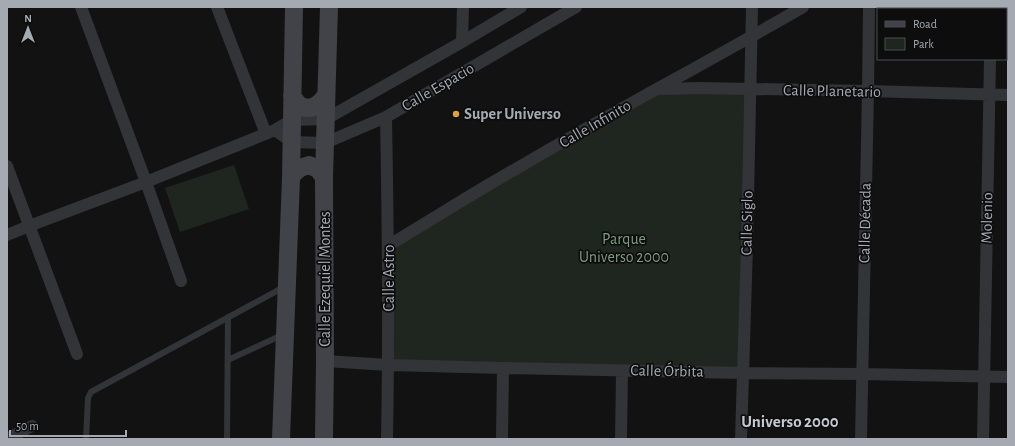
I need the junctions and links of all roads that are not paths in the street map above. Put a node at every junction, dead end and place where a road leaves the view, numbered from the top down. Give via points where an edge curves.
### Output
1 (81, 7) edge
2 (218, 7) edge
3 (294, 7) edge
4 (329, 7) edge
5 (463, 7) edge
6 (521, 7) edge
7 (576, 7) edge
8 (752, 7) edge
9 (803, 7) edge
10 (869, 7) edge
11 (751, 37) junction
12 (462, 42) junction
13 (990, 60) edge
14 (655, 89) junction
15 (750, 89) junction
16 (868, 91) junction
17 (326, 95) junction
18 (990, 95) junction
19 (1008, 95) edge
20 (292, 96) junction
21 (386, 117) junction
22 (326, 119) junction
23 (292, 120) junction
24 (270, 132) junction
25 (292, 142) junction
26 (325, 142) junction
27 (7, 166) edge
28 (324, 177) junction
29 (291, 178) junction
30 (146, 182) junction
31 (29, 226) junction
32 (7, 235) edge
33 (389, 245) junction
34 (181, 281) dead end
35 (287, 286) junction
36 (228, 317) junction
37 (285, 334) junction
38 (77, 354) dead end
39 (228, 360) junction
40 (325, 361) junction
41 (389, 365) junction
42 (503, 368) junction
43 (622, 371) junction
44 (742, 373) junction
45 (862, 374) junction
46 (984, 377) junction
47 (1008, 377) edge
48 (32, 426) dead end
49 (8, 439) edge
50 (86, 439) edge
51 (227, 439) edge
52 (281, 439) edge
53 (324, 439) edge
54 (387, 439) edge
55 (502, 439) edge
56 (621, 439) edge
57 (741, 439) edge
58 (861, 439) edge
59 (983, 439) edge

1 - 30 street
2 - 24 street
3 - 20 main road
4 - 17 main road, Calle Ezequiel Montes
5 - 12 street
6 - 12 street, Calle Espacio
7 - 21 street, Calle Espacio
8 - 11 street, Calle Siglo
9 - 11 street, Calle Infinito
10 - 16 street, Calle Década
11 - 14 street, Calle Infinito
11 - 15 street, Calle Siglo
12 - 22 street, Calle Espacio
13 - 18 street, Molenio
14 - 15 street, Calle Planetario
14 - 33 street, Calle Infinito
15 - 16 street, Calle Planetario
15 - 44 street, Calle Siglo
16 - 18 street, Calle Planetario
16 - 45 street, Calle Década
17 - 20 main road via 315,107 306,108 297,104
17 - 22 main road, Calle Ezequiel Montes
18 - 19 street, Calle Planetario
18 - 46 street, Molenio
20 - 23 main road
21 - 26 street, Calle Espacio
21 - 33 street, Calle Astro
22 - 23 street, Calle Espacio
22 - 26 main road, Calle Ezequiel Montes
23 - 24 street
23 - 25 main road
24 - 25 street
24 - 30 street
25 - 26 street, Calle Espacio
25 - 29 main road
26 - 28 main road, Calle Ezequiel Montes
27 - 31 street
28 - 29 main road via 318,169 309,165 300,168
28 - 40 main road, Calle Ezequiel Montes
29 - 35 main road
30 - 31 street
30 - 34 street
31 - 32 street
31 - 38 street
33 - 41 street, Calle Astro
35 - 36 lane
35 - 37 main road
36 - 39 lane
36 - 50 lane via 91,392 88,398
37 - 39 lane
37 - 52 main road
39 - 51 lane
40 - 41 street, Calle Órbita
40 - 53 main road, Calle Ezequiel Montes
41 - 42 street, Calle Órbita
41 - 54 street, Calle Astro
42 - 43 street, Calle Órbita
42 - 55 street
43 - 44 street, Calle Órbita
43 - 56 street
44 - 45 street, Calle Órbita
44 - 57 street, Calle Siglo
45 - 46 street, Calle Órbita
45 - 58 street, Calle Década
46 - 47 street, Calle Órbita
46 - 59 street, Molenio
48 - 49 street

